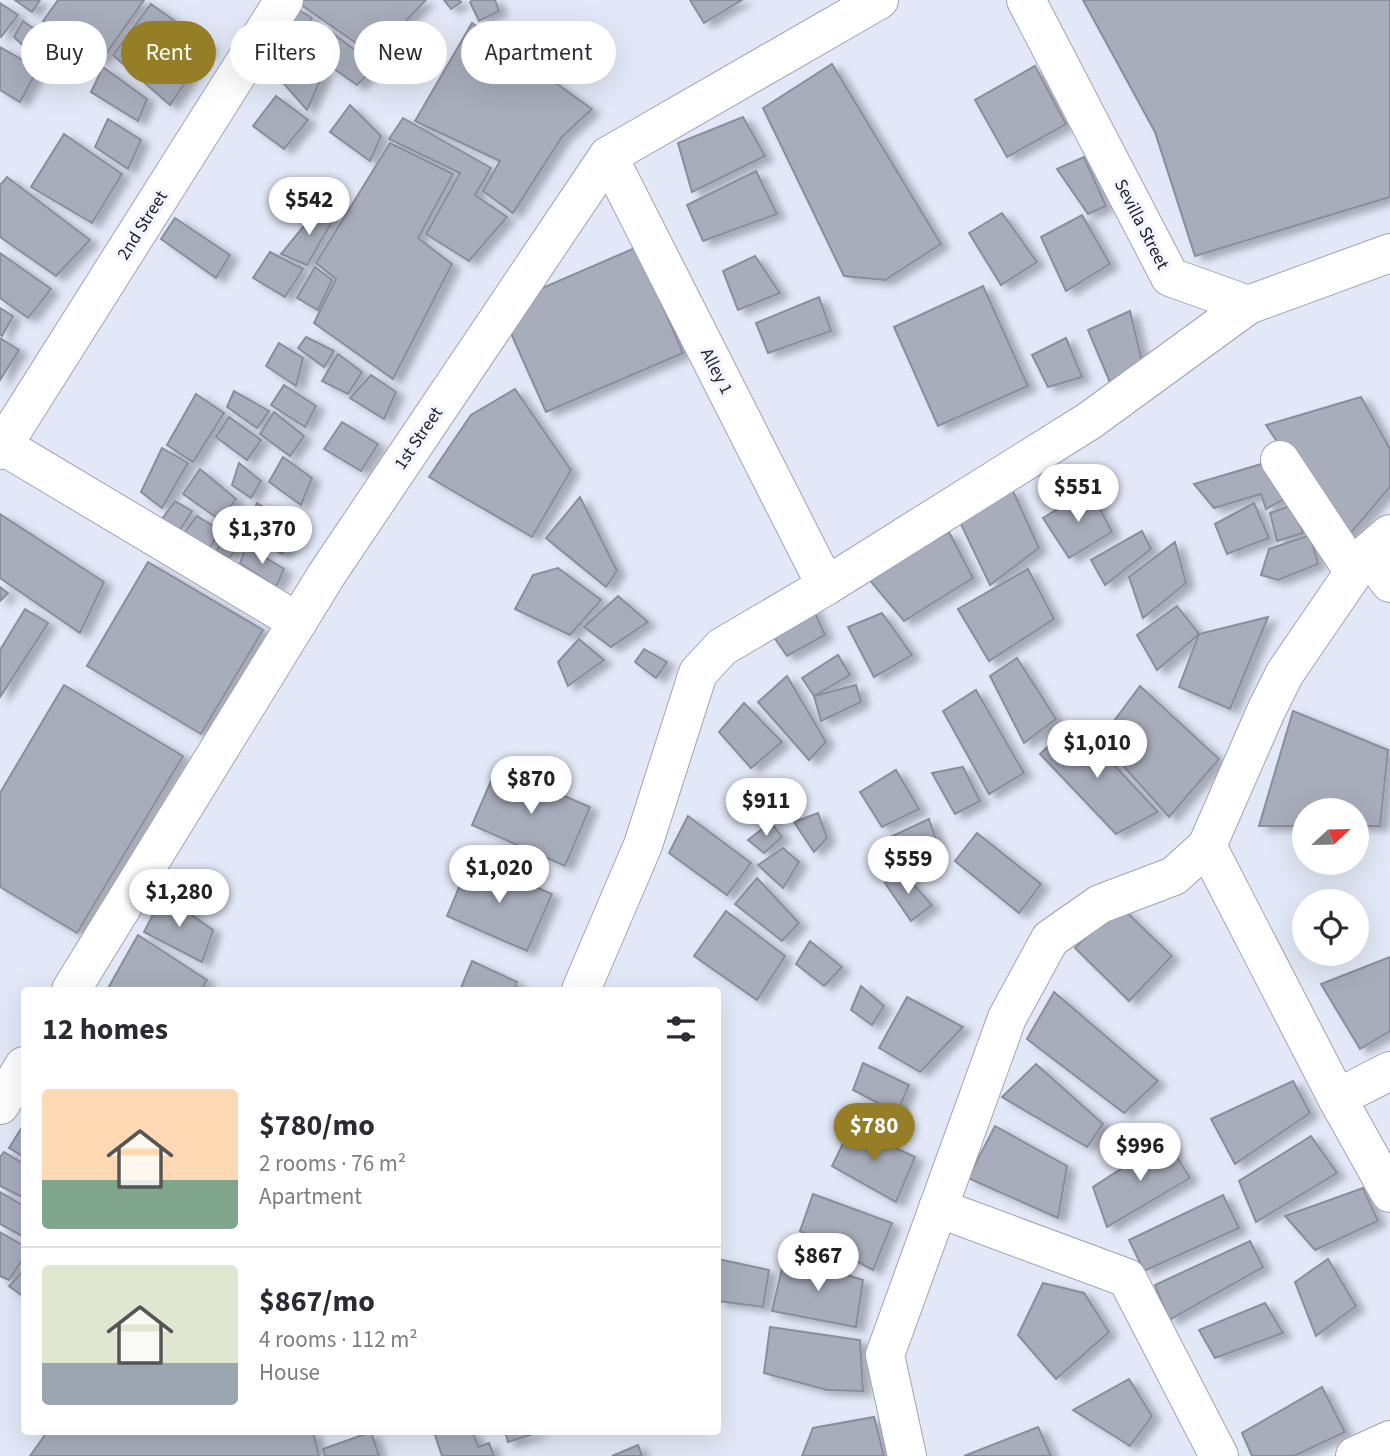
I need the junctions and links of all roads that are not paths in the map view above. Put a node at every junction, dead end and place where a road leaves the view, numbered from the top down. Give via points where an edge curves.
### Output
1 (879, 0) edge
2 (1026, 0) edge
3 (281, 1) edge
4 (608, 156) junction
5 (1390, 253) edge
6 (1248, 304) junction
7 (1, 446) edge
8 (1280, 460) dead end
9 (1376, 560) edge
10 (826, 586) junction
11 (298, 622) junction
12 (1207, 846) junction
13 (73, 987) edge
14 (582, 987) edge
15 (21, 1071) edge
16 (1390, 1071) edge
17 (1337, 1098) junction
18 (0, 1105) edge
19 (1390, 1193) edge
20 (938, 1208) junction
21 (1390, 1440) edge
22 (907, 1456) edge
23 (1219, 1456) edge
24 (1355, 1456) edge

1 - 4 street, 1st Street
2 - 6 street, Sevilla Street via 1170,277
3 - 7 street, 2nd Street
4 - 10 street, Alley 1
4 - 11 street, 1st Street
5 - 6 street
6 - 10 street via 1089,421
7 - 11 street
8 - 9 street
9 - 12 street via 1285,673
10 - 14 street via 722,647 698,674 643,845
11 - 13 street, 1st Street
12 - 17 street
12 - 20 street via 1174,876 1100,904 1051,939 1007,1018
15 - 18 street
16 - 17 street
17 - 19 street
20 - 22 street via 885,1355
20 - 23 street via 1127,1278
21 - 24 street

